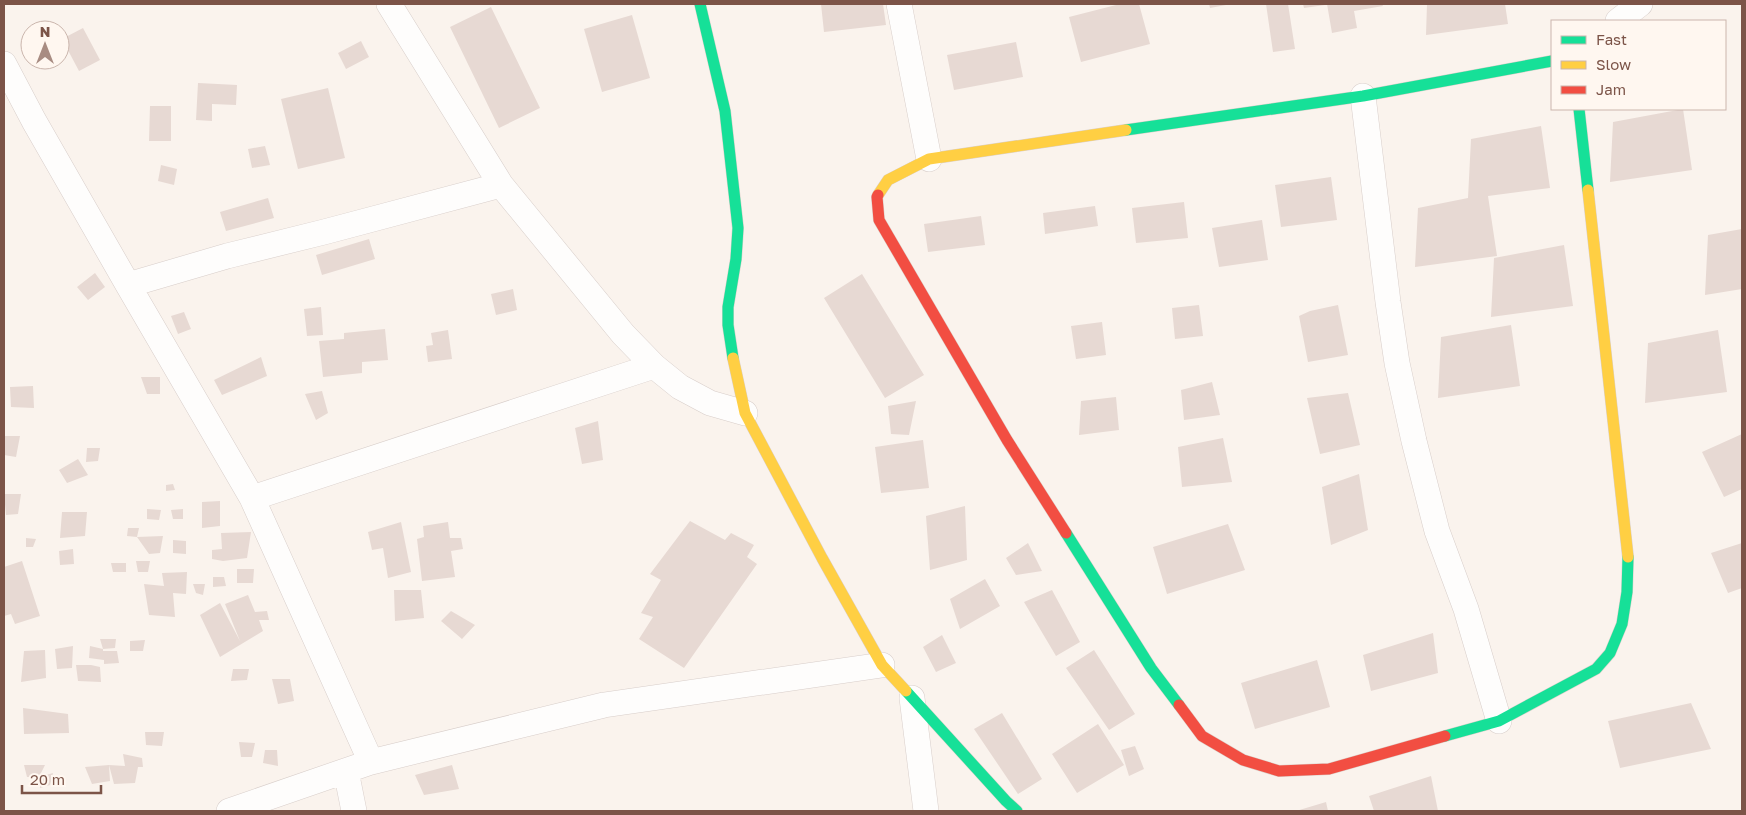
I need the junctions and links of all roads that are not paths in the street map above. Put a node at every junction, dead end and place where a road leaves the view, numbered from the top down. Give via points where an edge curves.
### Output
1 (389, 4) edge
2 (700, 4) edge
3 (899, 4) edge
4 (1640, 4) edge
5 (1619, 20) edge
6 (1551, 61) edge
7 (4, 64) edge
8 (1362, 96) junction
9 (1579, 110) edge
10 (929, 159) junction
11 (501, 185) junction
12 (128, 285) junction
13 (654, 366) junction
14 (745, 413) junction
15 (252, 498) junction
16 (882, 665) junction
17 (912, 698) junction
18 (1499, 721) junction
19 (371, 762) junction
20 (346, 771) junction
21 (229, 811) edge
22 (354, 811) edge
23 (926, 811) edge
24 (1017, 811) edge

1 - 11 street
2 - 14 street via 725,111 738,228 728,325
3 - 10 street
4 - 5 street
6 - 8 street
7 - 12 street
8 - 10 street
8 - 18 street via 1397,363 1414,441 1437,531 1466,609
9 - 18 street via 1628,561 1627,592 1622,624 1610,653 1596,669
10 - 18 street via 888,180 878,197 880,220 1007,440 1151,668 1202,736 1243,760 1279,771 1329,769
11 - 12 street
11 - 13 street via 617,327
12 - 15 street
13 - 14 street via 680,388 710,403
13 - 15 street
14 - 16 street
15 - 19 street
16 - 17 street
16 - 19 street via 604,705
17 - 23 street
17 - 24 street
19 - 20 street
20 - 21 street
20 - 22 street

